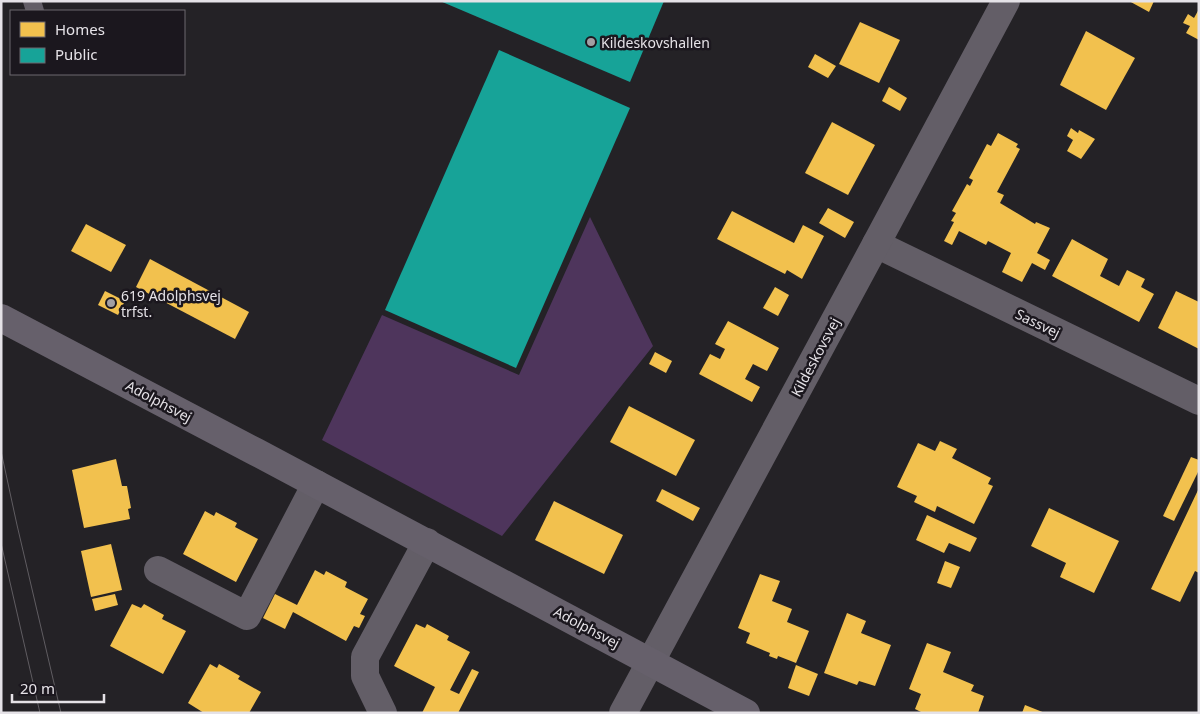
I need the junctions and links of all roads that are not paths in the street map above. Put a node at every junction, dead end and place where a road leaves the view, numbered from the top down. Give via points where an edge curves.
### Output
1 (1006, 1) edge
2 (876, 244) junction
3 (1, 318) edge
4 (1199, 401) edge
5 (316, 484) junction
6 (427, 542) junction
7 (158, 570) dead end
8 (651, 661) junction
9 (383, 713) edge
10 (623, 713) edge
11 (746, 713) edge

1 - 2 street, Kildeskovsvej
2 - 4 street, Sassvej
2 - 8 street, Kildeskovsvej
3 - 5 street, Adolphsvej
5 - 6 street, Adolphsvej
5 - 7 street via 247,616
6 - 8 street, Adolphsvej
6 - 9 street via 365,656 365,676
8 - 10 street, Kildeskovsvej
8 - 11 street, Adolphsvej

